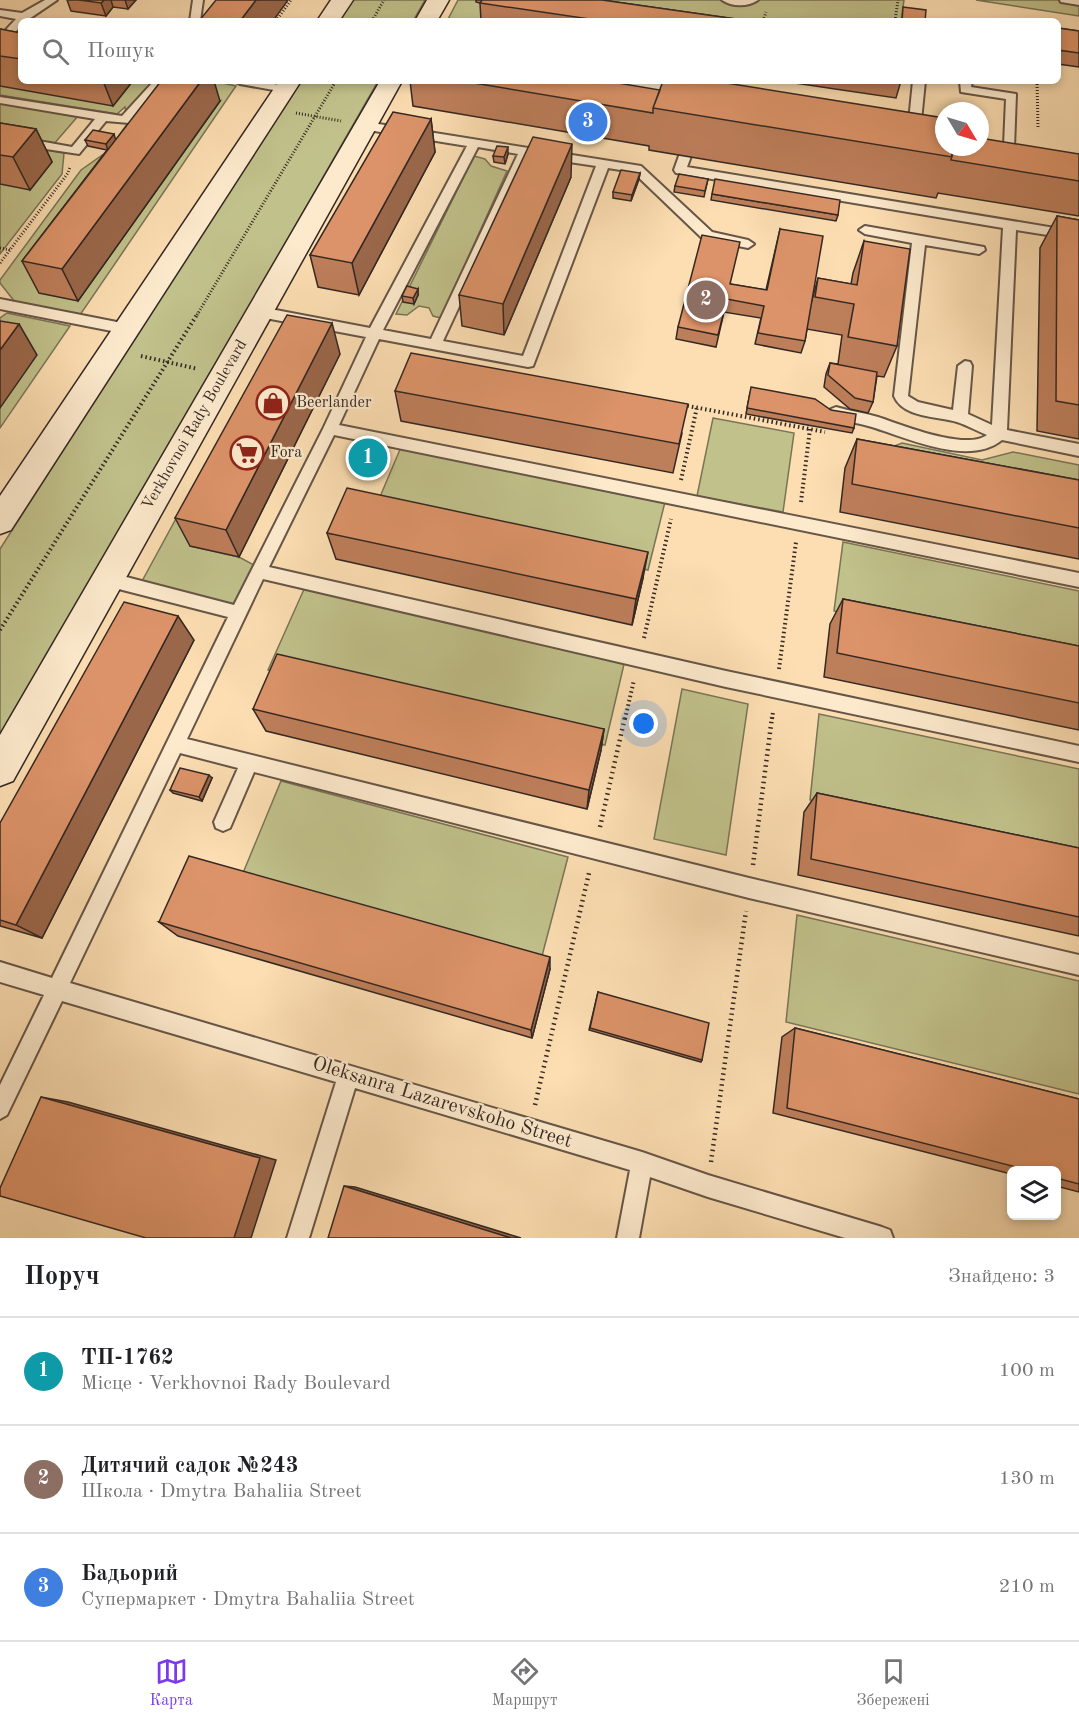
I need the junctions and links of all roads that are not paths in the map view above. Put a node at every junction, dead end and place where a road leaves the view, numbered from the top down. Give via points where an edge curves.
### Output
1 (52, 0) edge
2 (198, 0) edge
3 (342, 0) edge
4 (438, 0) edge
5 (727, 0) edge
6 (753, 0) edge
7 (1065, 0) edge
8 (1079, 2) edge
9 (0, 13) edge
10 (24, 17) joint
11 (195, 18) edge
12 (330, 18) edge
13 (428, 18) edge
14 (18, 23) edge
15 (3, 37) edge
16 (18, 40) edge
17 (157, 84) edge
18 (250, 84) edge
19 (389, 84) edge
20 (626, 84) edge
21 (920, 84) edge
22 (966, 84) edge
23 (282, 93) edge
24 (0, 100) edge
25 (728, 100) edge
26 (103, 117) junction
27 (366, 126) junction
28 (891, 127) edge
29 (924, 132) joint
30 (0, 138) edge
31 (1018, 141) road end
32 (474, 143) junction
33 (525, 151) junction
34 (685, 156) edge
35 (603, 164) junction
36 (1010, 225) junction
37 (865, 230) dead end
38 (1079, 236) edge
39 (919, 240) junction
40 (748, 244) dead end
41 (979, 250) dead end
42 (0, 304) edge
43 (260, 312) junction
44 (375, 332) junction
45 (120, 340) junction
46 (435, 344) junction
47 (965, 366) dead end
48 (823, 406) edge
49 (960, 417) junction
50 (330, 429) junction
51 (999, 434) junction
52 (1079, 450) edge
53 (0, 521) edge
54 (259, 571) junction
55 (107, 579) junction
56 (1079, 580) edge
57 (238, 613) junction
58 (175, 744) junction
59 (1079, 754) edge
60 (249, 763) junction
61 (0, 769) edge
62 (223, 822) dead end
63 (1079, 965) edge
64 (0, 972) edge
65 (57, 987) junction
66 (349, 1075) junction
67 (0, 1107) edge
68 (642, 1163) junction
69 (298, 1238) edge
70 (628, 1238) edge
71 (882, 1238) edge

1 - 10 lane
2 - 11 lane
3 - 12 street
4 - 13 street
5 - 6 lane
7 - 8 lane
9 - 10 lane
14 - 15 lane
15 - 16 lane
17 - 26 lane via 128,119
18 - 23 lane
19 - 27 street, Verkhovnoi Rady Boulevard
20 - 25 street via 703,102
21 - 29 lane
22 - 31 lane via 965,90 1012,96
23 - 45 street
24 - 26 lane
26 - 30 lane via 75,152
27 - 32 lane
27 - 43 street, Verkhovnoi Rady Boulevard
28 - 29 street
32 - 33 lane
32 - 44 lane
33 - 35 lane
33 - 46 lane
34 - 36 lane via 680,170
35 - 40 lane via 637,169 708,236
35 - 46 lane via 528,362
36 - 38 lane
36 - 51 lane
37 - 39 lane
39 - 41 lane
39 - 49 lane via 901,396 914,407
42 - 45 lane
43 - 44 lane
43 - 55 street, Verkhovnoi Rady Boulevard
44 - 46 lane
44 - 50 lane
45 - 53 street
47 - 49 lane
48 - 51 lane via 902,433 965,446 988,443
49 - 51 lane
50 - 54 lane
50 - 56 lane
51 - 52 lane
54 - 57 lane
54 - 59 lane via 776,690
55 - 57 lane
55 - 61 street, Verkhovnoi Rady Boulevard
57 - 58 lane
58 - 60 lane
58 - 65 lane
60 - 62 lane
60 - 63 lane via 749,888
64 - 65 lane, Oleksanra Lazarevskoho Street
65 - 66 lane, Oleksanra Lazarevskoho Street
65 - 67 lane
66 - 68 lane, Oleksanra Lazarevskoho Street
66 - 69 lane
68 - 70 lane
68 - 71 lane, Oleksanra Lazarevskoho Street

